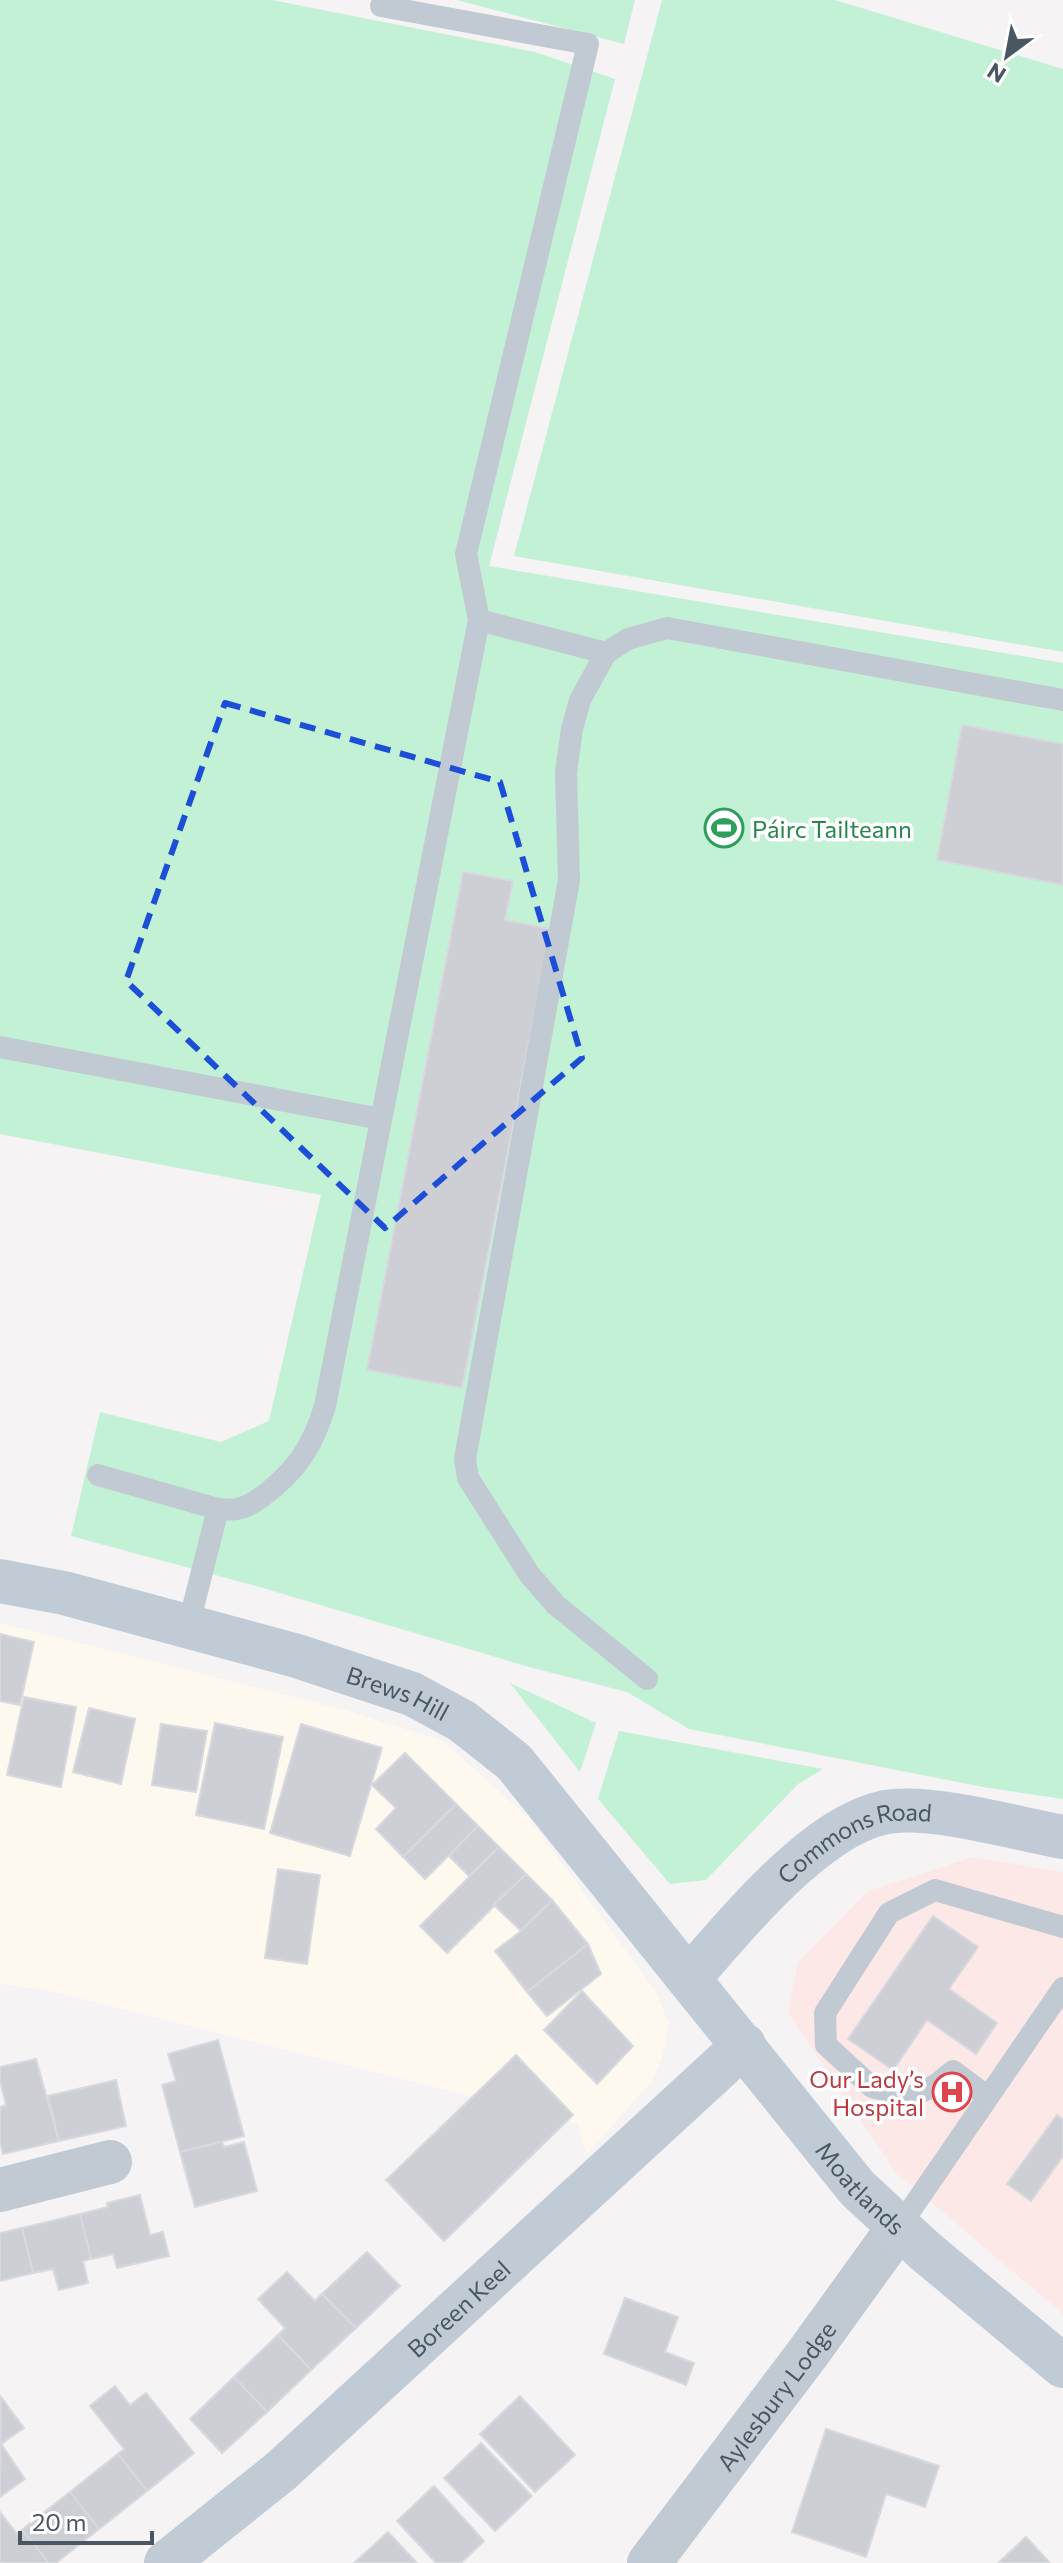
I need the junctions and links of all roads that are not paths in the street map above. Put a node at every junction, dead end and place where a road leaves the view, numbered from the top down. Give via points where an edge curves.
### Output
1 (381, 6) dead end
2 (479, 620) junction
3 (606, 653) junction
4 (1063, 700) edge
5 (0, 1047) edge
6 (381, 1119) junction
7 (98, 1475) dead end
8 (218, 1509) junction
9 (0, 1581) edge
10 (188, 1627) junction
11 (647, 1679) dead end
12 (1063, 1837) edge
13 (1063, 1927) edge
14 (690, 1977) junction
15 (1063, 1988) edge
16 (744, 2045) junction
17 (988, 2097) junction
18 (110, 2162) dead end
19 (0, 2190) edge
20 (899, 2227) junction
21 (1063, 2366) edge
22 (166, 2563) edge
23 (649, 2563) edge

1 - 2 lane via 588,44 466,554
2 - 3 lane
2 - 6 lane
3 - 4 lane via 628,639 667,628
3 - 11 lane via 580,700 572,729 566,772 569,880 465,1459 468,1478 529,1574 556,1605
5 - 6 lane
6 - 8 lane via 316,1431 303,1456 260,1498 238,1509
7 - 8 lane
8 - 10 lane
9 - 10 street, Brews Hill
10 - 14 street, Brews Hill via 412,1694 462,1721 514,1762
12 - 14 street, Commons Road via 929,1812 892,1811 857,1821 797,1862
13 - 17 lane via 935,1890 889,1913 825,2013 826,2045 872,2087 912,2097 953,2071
14 - 16 street, Moatlands
15 - 17 lane
16 - 20 street, Moatlands via 857,2188
16 - 22 street, Boreen Keel via 281,2471
17 - 20 lane
18 - 19 street
20 - 21 street, Moatlands
20 - 23 street, Aylesbury Lodge

